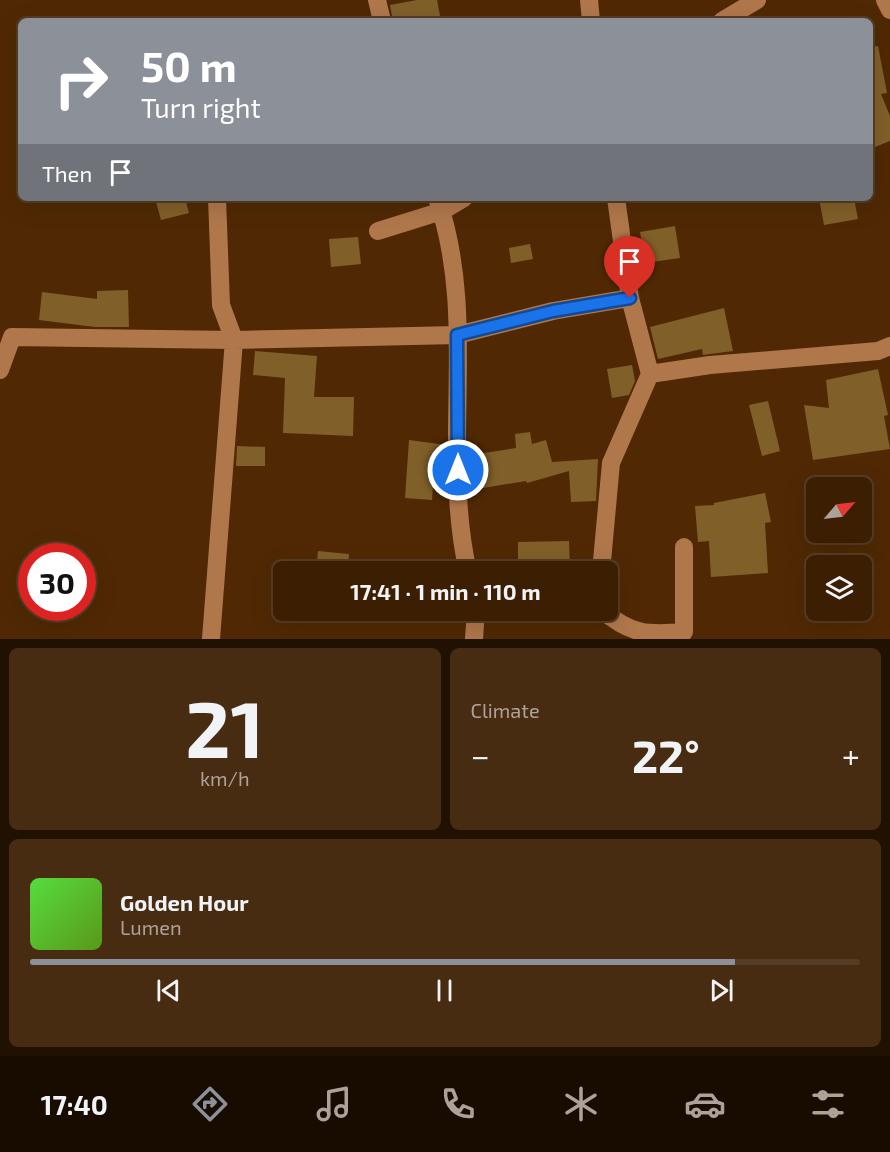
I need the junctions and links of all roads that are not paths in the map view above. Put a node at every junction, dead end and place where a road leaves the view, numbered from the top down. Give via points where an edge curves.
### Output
1 (377, 0) edge
2 (589, 0) edge
3 (757, 0) edge
4 (885, 0) edge
5 (890, 10) edge
6 (381, 18) edge
7 (591, 18) edge
8 (727, 18) edge
9 (217, 201) edge
10 (616, 201) edge
11 (440, 205) edge
12 (378, 231) dead end
13 (630, 298) junction
14 (457, 335) junction
15 (234, 339) junction
16 (890, 346) edge
17 (0, 370) edge
18 (650, 374) junction
19 (684, 547) dead end
20 (467, 561) edge
21 (602, 561) edge
22 (476, 621) edge
23 (615, 621) edge
24 (684, 635) edge
25 (211, 639) edge
26 (474, 639) edge

1 - 6 street
2 - 7 street
3 - 8 street
4 - 5 street
9 - 15 street via 221,304
10 - 13 street
11 - 12 street
11 - 14 street via 455,277
13 - 14 street via 553,311
13 - 18 street
14 - 15 street
14 - 20 street via 458,470
15 - 17 street via 12,337
15 - 25 street
16 - 18 street via 878,351 710,364
18 - 21 street via 610,463
19 - 24 street
22 - 26 street
23 - 24 street via 647,635

